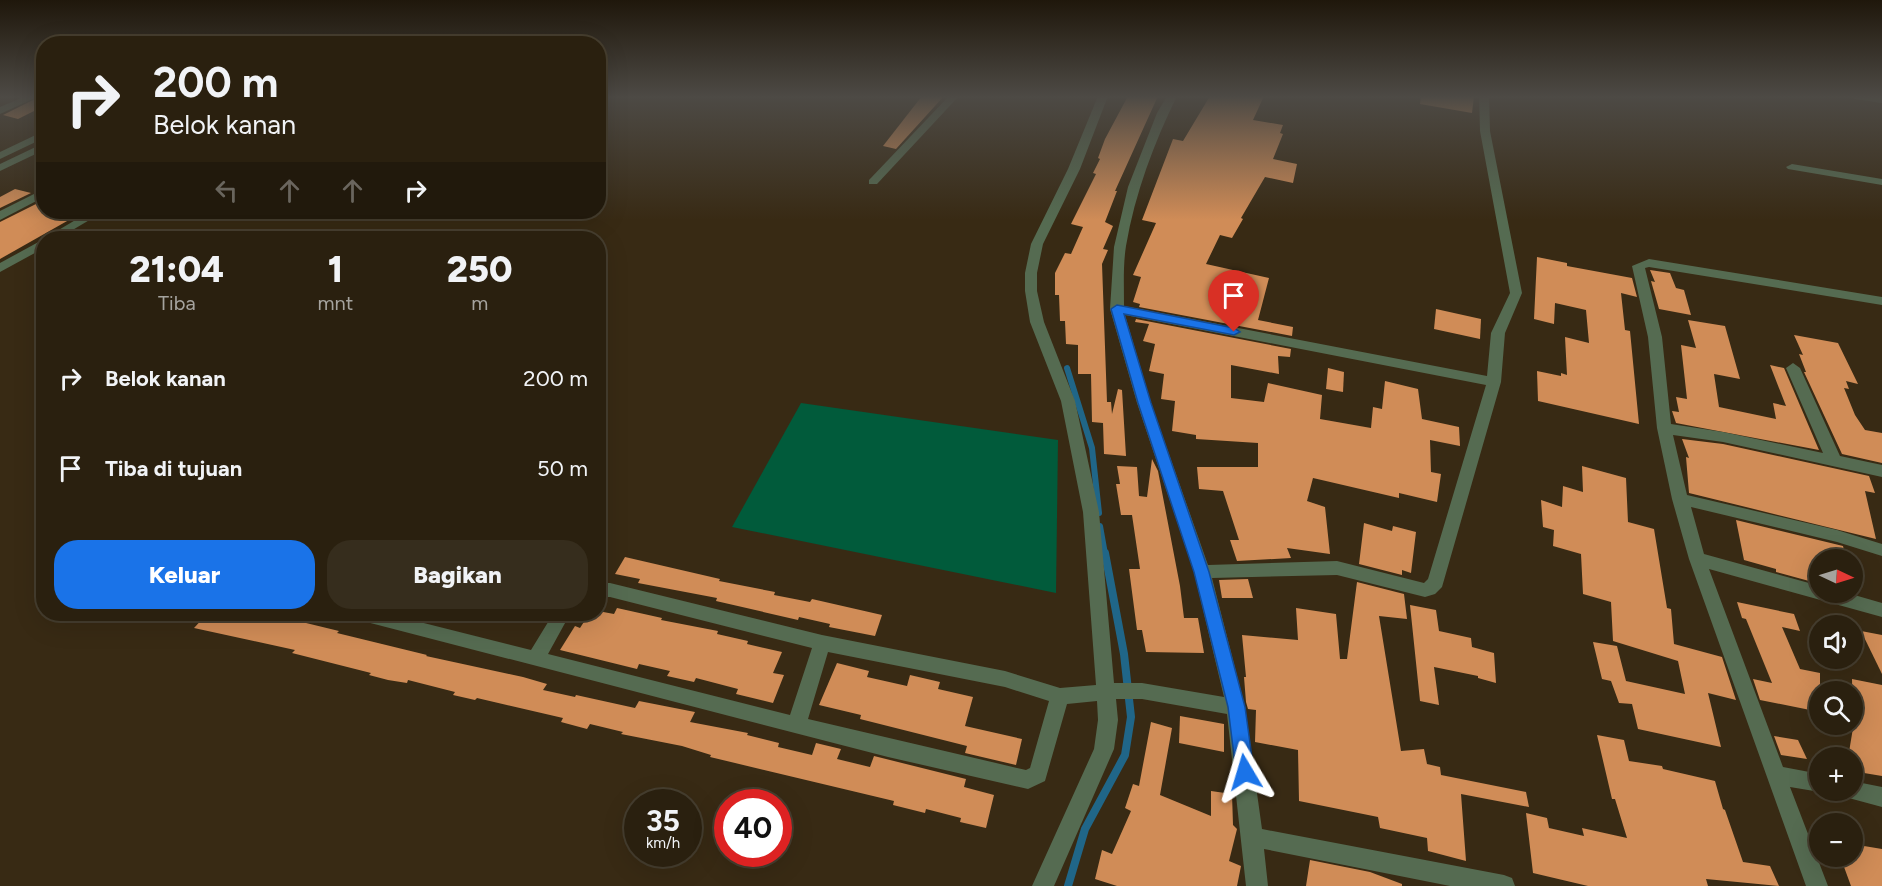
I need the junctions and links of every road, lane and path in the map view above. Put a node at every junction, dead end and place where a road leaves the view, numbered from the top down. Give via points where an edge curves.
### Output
1 (915, 137) edge
2 (1087, 137) edge
3 (1153, 137) edge
4 (1486, 137) edge
5 (36, 138) edge
6 (11, 150) junction
7 (36, 150) edge
8 (27, 155) junction
9 (0, 156) edge
10 (36, 157) edge
11 (1792, 167) dead end
12 (0, 168) edge
13 (873, 182) dead end
14 (1882, 182) edge
15 (36, 196) edge
16 (0, 216) edge
17 (85, 219) edge
18 (63, 231) edge
19 (36, 248) edge
20 (0, 268) edge
21 (1882, 301) edge
22 (1117, 309) junction
23 (1793, 368) dead end
24 (1494, 382) junction
25 (1665, 428) junction
26 (1834, 461) junction
27 (1882, 471) edge
28 (1680, 500) junction
29 (1882, 550) edge
30 (1697, 559) junction
31 (1202, 572) junction
32 (606, 590) edge
33 (1882, 610) edge
34 (389, 621) edge
35 (558, 621) edge
36 (822, 643) junction
37 (536, 658) junction
38 (1111, 691) junction
39 (1060, 696) junction
40 (1236, 707) junction
41 (797, 724) junction
42 (1774, 774) junction
43 (1809, 781) edge
44 (1863, 792) edge
45 (1882, 796) edge
46 (1253, 837) junction
47 (1043, 886) edge
48 (1257, 886) edge
49 (1504, 886) edge
50 (1817, 886) edge

1 - 13 street
2 - 38 street via 1037,244 1031,291 1037,322 1068,402 1091,512
3 - 22 street via 1134,187 1120,247
4 - 24 street via 1516,293 1498,333
5 - 6 street
6 - 8 street
6 - 9 street
7 - 8 street
8 - 10 street
8 - 12 street
11 - 14 street
15 - 16 street
17 - 18 street
19 - 20 street
21 - 25 street via 1649,263 1638,266 1655,338
22 - 24 street
22 - 31 street via 1144,403
23 - 26 street
24 - 31 street via 1436,582 1429,589 1337,568
25 - 26 street via 1723,436
25 - 28 street
26 - 27 street
28 - 29 street
28 - 30 street
30 - 33 street
30 - 42 street
31 - 40 street
32 - 36 street
34 - 37 street
35 - 37 street
36 - 39 street via 1005,679
36 - 41 street
37 - 41 street
38 - 39 street
38 - 40 street via 1142,691
38 - 47 street via 1104,749
39 - 41 street via 1038,774 1028,780
40 - 46 street
42 - 43 street
42 - 50 street
44 - 45 street
46 - 48 street
46 - 49 street

